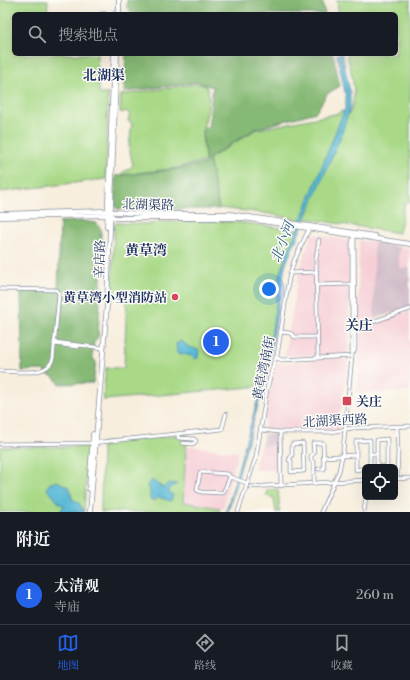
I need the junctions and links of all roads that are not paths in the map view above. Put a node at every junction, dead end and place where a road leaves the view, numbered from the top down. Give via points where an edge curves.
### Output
1 (118, 0) edge
2 (117, 12) edge
3 (114, 56) edge
4 (117, 56) edge
5 (0, 214) edge
6 (109, 214) junction
7 (0, 217) edge
8 (307, 227) junction
9 (354, 234) junction
10 (320, 240) dead end
11 (410, 243) edge
12 (317, 272) junction
13 (290, 273) junction
14 (354, 284) junction
15 (317, 285) junction
16 (0, 290) edge
17 (410, 309) edge
18 (355, 328) junction
19 (280, 332) junction
20 (318, 337) junction
21 (54, 343) junction
22 (102, 349) junction
23 (352, 356) junction
24 (277, 358) junction
25 (318, 358) junction
26 (0, 371) edge
27 (226, 414) dead end
28 (317, 424) dead end
29 (410, 426) edge
30 (397, 427) junction
31 (262, 430) junction
32 (344, 430) junction
33 (280, 432) junction
34 (315, 432) junction
35 (178, 434) junction
36 (94, 443) junction
37 (182, 443) dead end
38 (0, 444) edge
39 (370, 454) junction
40 (377, 454) junction
41 (356, 455) junction
42 (342, 456) junction
43 (303, 457) junction
44 (311, 457) junction
45 (324, 457) junction
46 (370, 464) edge
47 (377, 464) edge
48 (387, 464) edge
49 (397, 464) edge
50 (318, 469) dead end
51 (362, 469) edge
52 (230, 477) junction
53 (410, 478) edge
54 (398, 479) edge
55 (362, 480) edge
56 (247, 483) junction
57 (334, 483) junction
58 (314, 484) junction
59 (281, 486) junction
60 (250, 487) dead end
61 (366, 500) edge
62 (89, 512) edge
63 (238, 512) edge
64 (322, 512) edge
65 (364, 512) edge

1 - 2 main road
3 - 6 main road, 辛店路
4 - 6 main road, 辛店路
5 - 6 main road, 北湖渠路
6 - 7 main road, 北湖渠路
6 - 8 main road, 北湖渠路 via 230,214
6 - 22 main road, 辛店路
8 - 9 main road
8 - 13 street, 黄草湾南街
9 - 11 main road
9 - 14 street
10 - 12 street via 316,258
12 - 13 street
12 - 15 street
13 - 19 street, 黄草湾南街
14 - 15 street
14 - 18 street
14 - 23 street
15 - 20 street
16 - 21 street via 58,291
17 - 18 street
18 - 23 street via 355,348
19 - 20 street via 290,333 295,337
19 - 24 street, 黄草湾南街
20 - 25 street
21 - 22 street
21 - 26 street via 52,362 44,370
22 - 36 main road, 辛店路
23 - 25 street
23 - 32 street
24 - 25 street
24 - 31 street, 黄草湾南街 via 267,389
27 - 35 street via 222,429
28 - 34 street
29 - 30 street, 北湖渠西路
30 - 32 street, 北湖渠西路
30 - 49 street
31 - 33 street, 北湖渠西路
31 - 56 street, 黄草湾南街
32 - 34 street, 北湖渠西路
32 - 42 street
33 - 34 street, 北湖渠西路
33 - 59 street
35 - 36 street
35 - 37 street via 178,438 196,441 193,444
36 - 38 street
36 - 62 main road, 辛店路
39 - 40 street
39 - 41 street via 370,440 356,441
39 - 46 street
40 - 47 street
40 - 48 street via 376,440 387,439
41 - 42 street
41 - 51 street via 356,470
42 - 45 street
42 - 57 street
43 - 43 street via 303,443 292,444 292,455 289,457 292,472 304,471
43 - 44 street
44 - 45 street via 314,453 313,443 323,443
44 - 58 street via 314,463
45 - 50 street via 324,469
52 - 52 street via 223,493 197,490 200,472 228,474
52 - 56 street
53 - 54 street
55 - 57 street
56 - 63 street, 黄草湾南街
57 - 58 street
57 - 64 street
58 - 59 street
59 - 60 street
61 - 65 street

